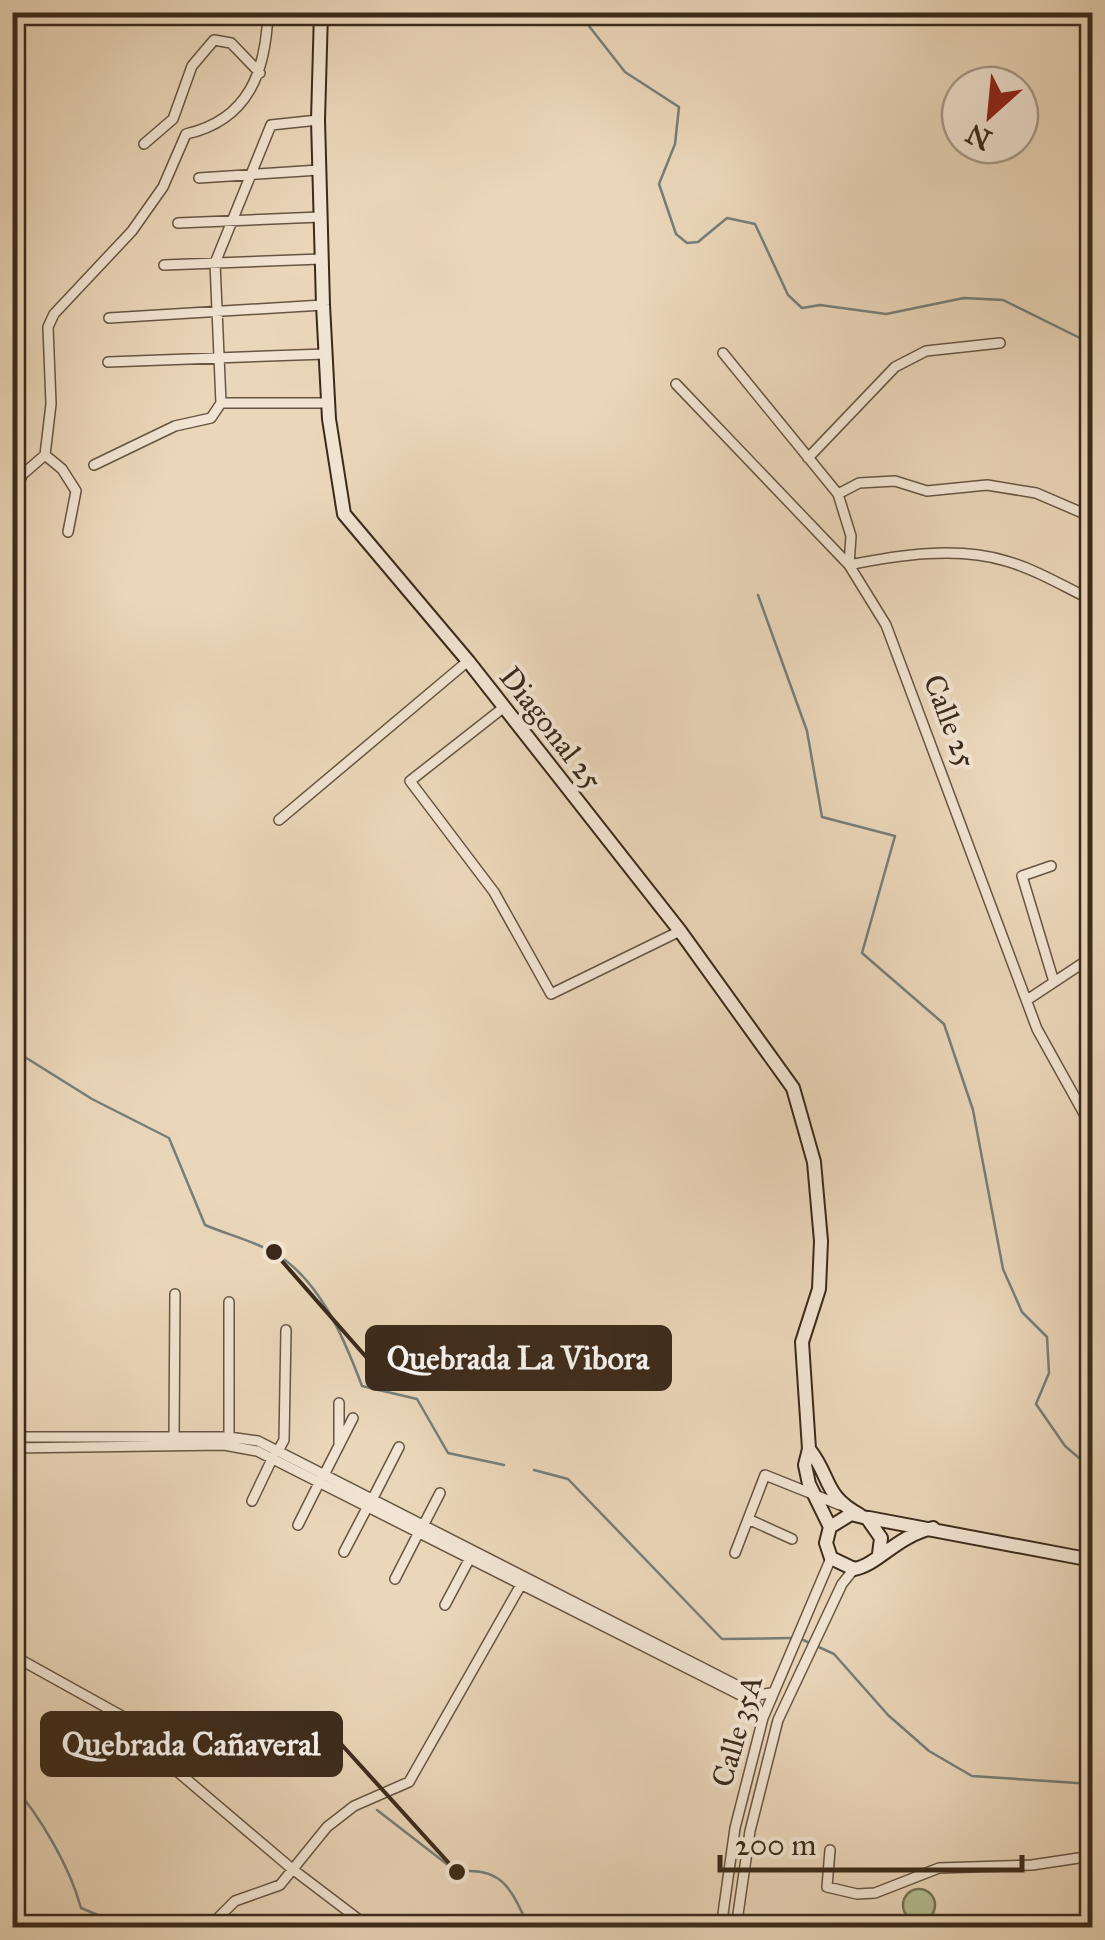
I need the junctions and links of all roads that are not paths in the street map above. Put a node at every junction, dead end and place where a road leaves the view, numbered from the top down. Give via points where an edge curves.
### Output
1 (268, 12) edge
2 (321, 12) edge
3 (260, 73) junction
4 (173, 119) junction
5 (318, 120) junction
6 (186, 134) junction
7 (144, 144) dead end
8 (319, 170) junction
9 (249, 174) junction
10 (199, 178) dead end
11 (320, 217) junction
12 (232, 220) junction
13 (178, 223) dead end
14 (322, 259) junction
15 (214, 264) junction
16 (164, 265) dead end
17 (323, 305) junction
18 (217, 311) junction
19 (109, 318) dead end
20 (1000, 342) dead end
21 (326, 354) junction
22 (723, 354) dead end
23 (219, 356) junction
24 (108, 362) dead end
25 (676, 384) dead end
26 (328, 402) junction
27 (221, 403) junction
28 (45, 454) junction
29 (808, 458) junction
30 (94, 466) dead end
31 (838, 494) junction
32 (12, 495) edge
33 (1092, 517) edge
34 (68, 532) dead end
35 (849, 565) junction
36 (1092, 600) edge
37 (468, 661) junction
38 (503, 708) junction
39 (280, 820) dead end
40 (1051, 866) dead end
41 (680, 931) junction
42 (1092, 957) edge
43 (1054, 982) junction
44 (1027, 1000) junction
45 (1092, 1128) edge
46 (175, 1294) dead end
47 (229, 1302) dead end
48 (286, 1330) dead end
49 (338, 1403) dead end
50 (353, 1418) dead end
51 (12, 1436) edge
52 (174, 1437) junction
53 (229, 1437) junction
54 (339, 1446) junction
55 (399, 1447) dead end
56 (12, 1448) edge
57 (808, 1449) junction
58 (276, 1453) junction
59 (322, 1477) junction
60 (440, 1494) dead end
61 (818, 1497) junction
62 (252, 1501) dead end
63 (370, 1502) junction
64 (843, 1506) junction
65 (864, 1516) junction
66 (748, 1519) junction
67 (298, 1524) dead end
68 (830, 1527) junction
69 (421, 1528) junction
70 (934, 1528) junction
71 (792, 1538) dead end
72 (344, 1552) dead end
73 (735, 1553) dead end
74 (879, 1554) junction
75 (470, 1558) junction
76 (832, 1558) junction
77 (1092, 1560) edge
78 (854, 1570) junction
79 (395, 1578) dead end
80 (523, 1580) junction
81 (445, 1604) dead end
82 (12, 1655) edge
83 (771, 1693) junction
84 (763, 1718) junction
85 (830, 1850) dead end
86 (1092, 1856) edge
87 (291, 1868) junction
88 (208, 1928) edge
89 (370, 1928) edge
90 (721, 1928) edge
91 (736, 1928) edge

1 - 3 street
2 - 5 street, Diagonal 25
3 - 4 street via 231,44 214,40 192,66
3 - 6 street via 235,113
4 - 6 street
4 - 7 street
5 - 8 street, Diagonal 25
5 - 9 street via 270,126
6 - 28 street via 163,187 132,231 48,327
8 - 9 street
8 - 11 street, Diagonal 25
9 - 10 street
9 - 12 street
11 - 12 street
11 - 14 street, Diagonal 25
12 - 13 street
12 - 15 street
14 - 15 street
14 - 17 street, Diagonal 25
15 - 16 street
15 - 18 street
17 - 18 street
17 - 21 street, Diagonal 25
18 - 19 street
18 - 23 street
20 - 29 street via 926,350 895,368
21 - 23 street
21 - 26 street, Diagonal 25
22 - 29 street
23 - 24 street
23 - 27 street
25 - 35 street, Calle 25
26 - 27 street
26 - 37 street, Diagonal 25 via 344,514
27 - 30 street via 210,418 175,426
28 - 32 street
28 - 34 street via 76,492
29 - 31 street
31 - 33 street via 858,483 896,481 928,492 988,485 1036,492
31 - 35 street via 851,536
35 - 36 street via 900,555 986,556
35 - 44 street, Calle 25 via 894,644
37 - 38 street, Diagonal 25
37 - 39 street
38 - 41 street, Diagonal 25
38 - 41 street via 410,781 494,892 551,994
40 - 43 street via 1022,876
41 - 57 street, Diagonal 25 via 786,1072 814,1162 819,1289 800,1360
42 - 43 street
43 - 44 street
44 - 45 street, Calle 25
46 - 52 street
47 - 53 street
48 - 58 street via 284,1440
49 - 54 street
50 - 54 street
51 - 52 street
52 - 53 street
53 - 58 street
54 - 59 street
55 - 63 street
56 - 58 street via 224,1446
57 - 61 street, Diagonal 25 via 805,1466
57 - 64 street, Diagonal 25
58 - 59 street
58 - 62 street
59 - 63 street
59 - 67 street
60 - 69 street
61 - 64 street
61 - 66 street via 765,1475
61 - 68 street, Diagonal 25
63 - 69 street
63 - 72 street
64 - 65 street
65 - 68 street via 843,1516
65 - 70 street
65 - 74 street via 881,1538
66 - 71 street
66 - 73 street
68 - 76 street via 826,1543
69 - 75 street
69 - 79 street
69 - 80 street
70 - 74 street
70 - 77 street
74 - 78 street
75 - 80 street
75 - 81 street
76 - 78 street
76 - 83 street, Calle 35A
78 - 91 street, Calle 35A via 794,1682 768,1751
80 - 83 street via 756,1695
80 - 84 street via 754,1702
80 - 87 street via 409,1782 354,1806
82 - 87 street via 129,1720 132,1733
83 - 84 street, Calle 35A
84 - 90 street, Calle 35A via 735,1828
85 - 86 street via 827,1887 856,1894 939,1868
87 - 88 street via 280,1885 235,1901
87 - 89 street

